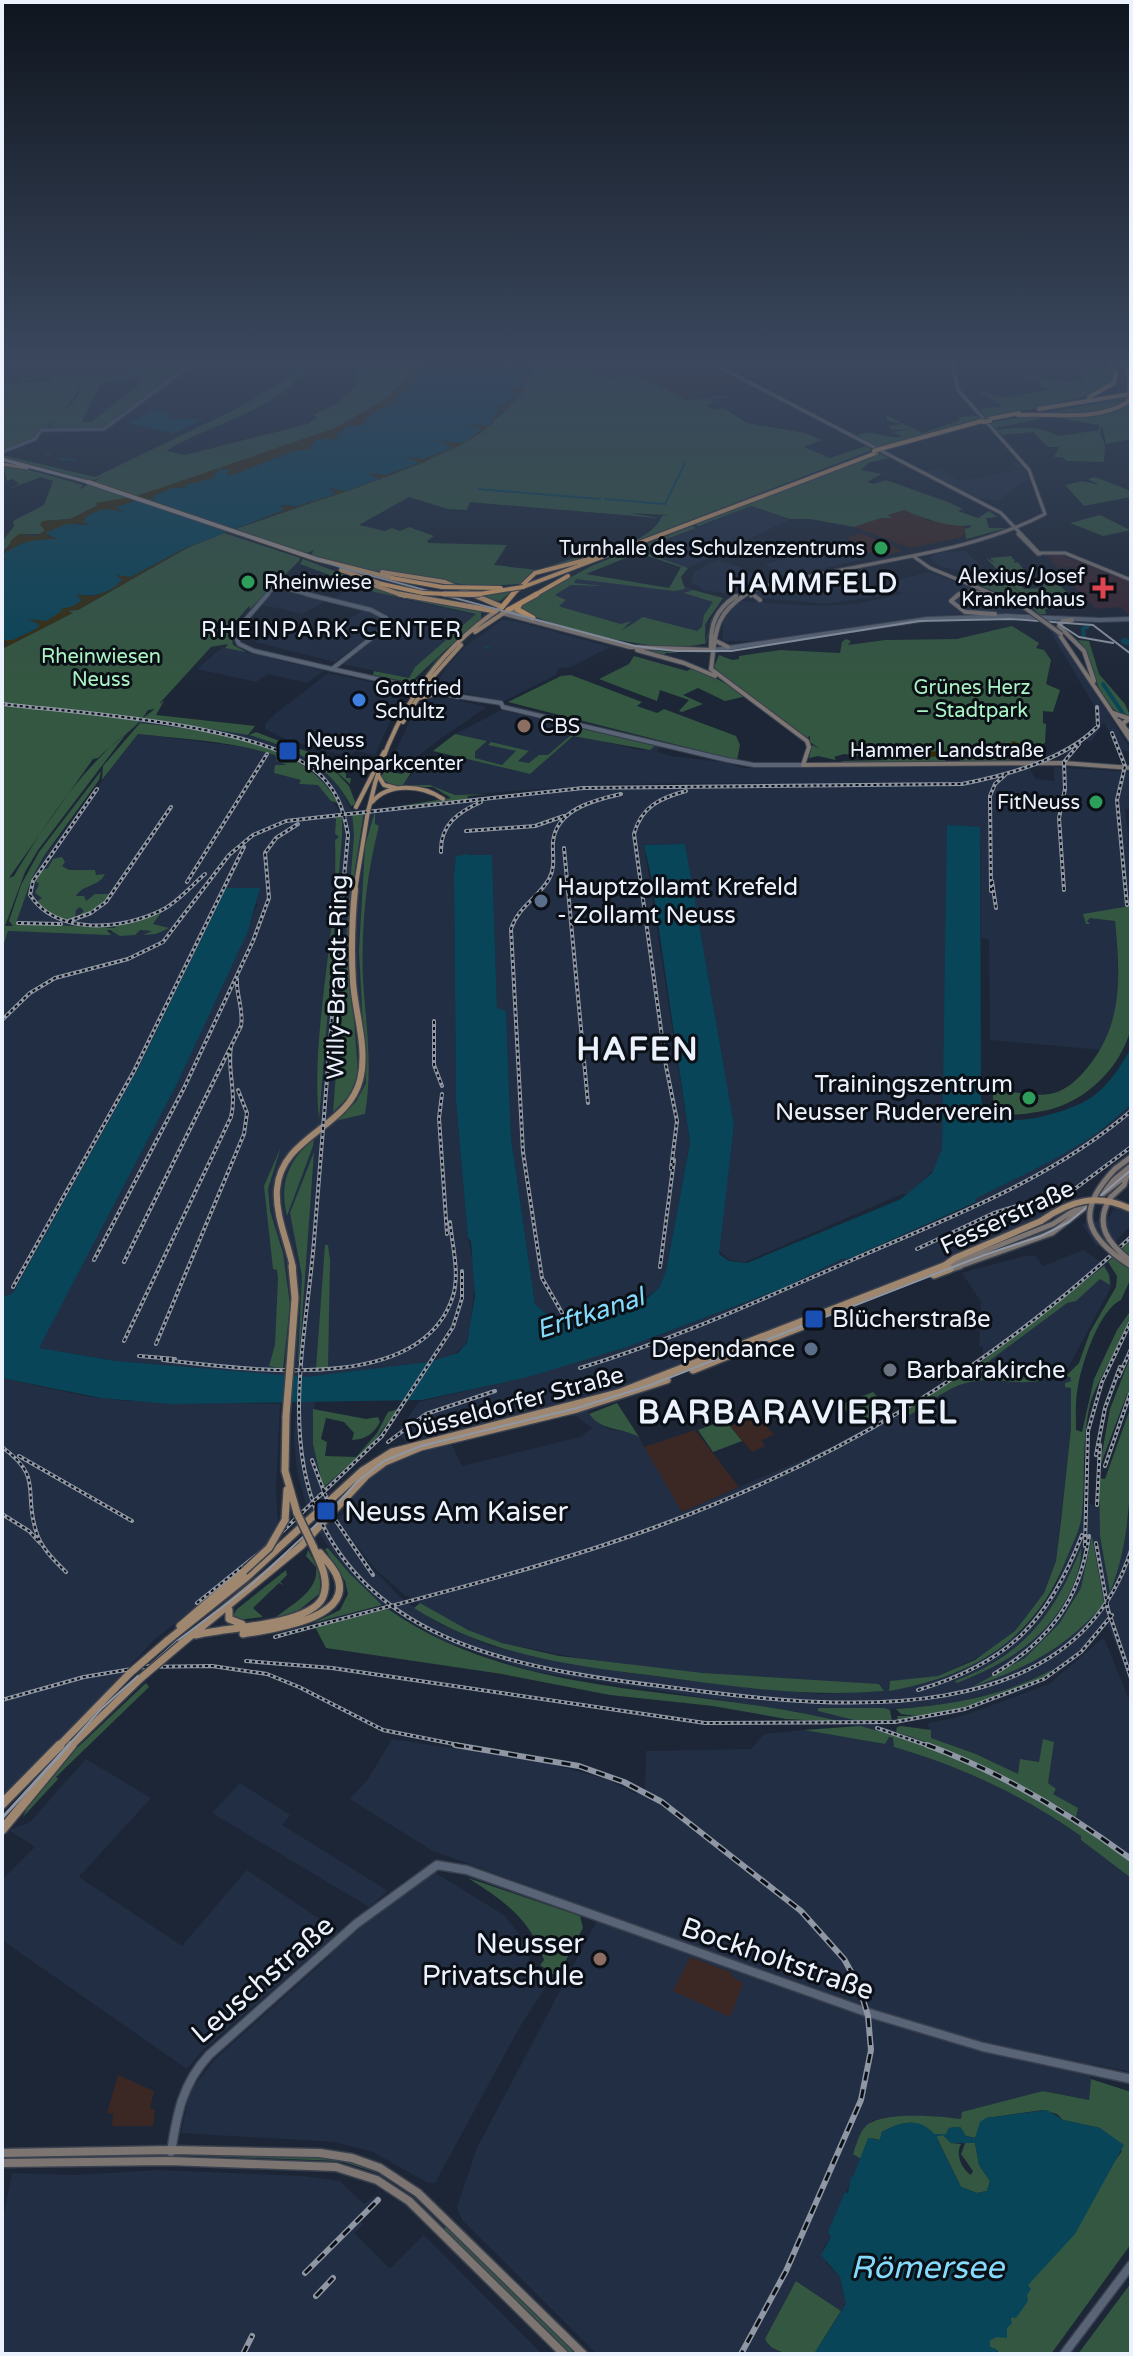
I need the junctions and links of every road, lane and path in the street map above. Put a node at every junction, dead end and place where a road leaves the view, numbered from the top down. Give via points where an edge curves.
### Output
1 (53, 473) edge
2 (818, 473) edge
3 (922, 473) edge
4 (1030, 473) edge
5 (87, 483) joint
6 (945, 485) junction
7 (956, 493) junction
8 (965, 495) junction
9 (971, 499) junction
10 (1014, 529) junction
11 (968, 541) junction
12 (923, 553) junction
13 (1039, 553) junction
14 (610, 554) junction
15 (907, 555) junction
16 (314, 560) junction
17 (922, 562) junction
18 (329, 563) junction
19 (356, 576) junction
20 (959, 579) junction
21 (1131, 580) edge
22 (968, 582) junction
23 (525, 585) junction
24 (753, 591) junction
25 (510, 599) junction
26 (760, 600) dead end
27 (487, 601) junction
28 (1012, 601) junction
29 (520, 604) junction
30 (1020, 605) junction
31 (478, 607) junction
32 (501, 610) junction
33 (962, 614) junction
34 (517, 617) junction
35 (533, 618) junction
36 (1131, 619) edge
37 (487, 620) junction
38 (1072, 620) junction
39 (1100, 620) junction
40 (1060, 634) junction
41 (713, 641) junction
42 (613, 643) junction
43 (762, 645) junction
44 (728, 647) junction
45 (697, 648) junction
46 (713, 649) junction
47 (331, 669) junction
48 (377, 679) junction
49 (428, 679) junction
50 (395, 684) junction
51 (404, 684) junction
52 (1096, 687) junction
53 (420, 689) junction
54 (740, 689) junction
55 (436, 694) junction
56 (445, 694) junction
57 (458, 697) junction
58 (414, 698) junction
59 (1113, 713) junction
60 (1116, 720) junction
61 (1124, 726) junction
62 (1131, 738) edge
63 (803, 765) junction
64 (377, 769) junction
65 (1131, 769) edge
66 (369, 807) junction
67 (1131, 1157) edge
68 (1131, 1170) edge
69 (1131, 1209) edge
70 (1131, 1263) edge
71 (939, 1269) junction
72 (950, 1269) joint
73 (288, 1487) junction
74 (313, 1546) junction
75 (277, 1548) junction
76 (290, 1556) junction
77 (232, 1590) junction
78 (233, 1605) junction
79 (215, 1617) junction
80 (228, 1627) junction
81 (244, 1629) junction
82 (167, 1641) junction
83 (185, 1642) junction
84 (2, 1807) edge
85 (3, 1825) edge
86 (436, 1865) joint
87 (1131, 2080) edge
88 (171, 2150) junction
89 (2, 2153) edge
90 (169, 2161) junction
91 (2, 2163) edge
92 (1131, 2265) edge
93 (564, 2354) edge
94 (583, 2354) edge
95 (1064, 2354) edge

1 - 5 main road
2 - 14 highway, bridge
3 - 6 main road
4 - 10 main road via 1046,513
5 - 16 highway
6 - 7 main road
6 - 8 main road
7 - 8 main road
7 - 9 main road
8 - 9 main road
9 - 10 main road
10 - 11 main road
10 - 13 main road
10 - 13 main road
11 - 12 main road
11 - 15 main road
12 - 15 main road
12 - 17 main road via 918,557
13 - 21 main road via 1071,555
14 - 23 highway
14 - 25 highway via 541,570
14 - 29 highway
15 - 17 main road
15 - 20 main road
15 - 24 main road
15 - 41 main road via 766,584 724,600 711,622
16 - 18 highway
16 - 19 highway
17 - 20 main road
18 - 23 highway, bridge via 442,587
18 - 27 highway via 432,579
19 - 23 highway, bridge via 423,593 473,595
19 - 31 highway via 398,594
20 - 22 main road
22 - 28 main road
22 - 30 main road
24 - 26 main road via 751,596
24 - 41 main road via 720,614
25 - 27 highway
25 - 32 highway
27 - 32 highway
28 - 30 main road
28 - 33 main road via 963,592 951,601
29 - 32 highway
29 - 35 highway via 517,609
30 - 40 main road, bridge
31 - 32 highway
31 - 37 highway
32 - 34 main road
32 - 35 main road
32 - 37 main road, Willy-Brandt-Ring
33 - 38 street
33 - 39 street
33 - 43 street
34 - 37 main road
34 - 42 main road
35 - 45 main road via 626,643
36 - 39 street
37 - 49 main road, Willy-Brandt-Ring
38 - 39 street
38 - 52 main road via 1059,626 1084,651
40 - 52 main road
40 - 60 main road
41 - 44 main road
41 - 45 main road
41 - 46 main road
42 - 46 main road
42 - 54 main road via 684,663
43 - 44 street
43 - 46 street
44 - 46 street
45 - 46 main road
46 - 54 main road via 712,671
47 - 47 street, Hammer Landstraße via 383,629 386,618 275,586 237,627 234,638 241,646
47 - 48 street, Hammer Landstraße
48 - 50 street, Hammer Landstraße
48 - 51 street, Hammer Landstraße
49 - 51 main road
49 - 53 main road, Willy-Brandt-Ring
49 - 56 main road
50 - 53 street, Hammer Landstraße
50 - 58 main road
51 - 53 street, Hammer Landstraße
52 - 59 main road
53 - 55 street, Hammer Landstraße
53 - 56 street, Hammer Landstraße
53 - 58 main road, Willy-Brandt-Ring
54 - 63 main road via 807,741
55 - 57 street, Hammer Landstraße
55 - 58 main road
56 - 57 street, Hammer Landstraße
57 - 63 street, Hammer Landstraße via 751,764
58 - 64 main road, Willy-Brandt-Ring
59 - 60 main road
59 - 61 main road via 1130,719
60 - 61 main road
60 - 62 main road
61 - 62 main road
63 - 65 main road, Hammer Landstraße via 1064,763
64 - 66 main road, Willy-Brandt-Ring
64 - 66 main road via 359,805
64 - 66 main road via 389,787 428,787 444,796 424,788 389,791 378,794
66 - 73 main road, Willy-Brandt-Ring, bridge via 353,951 360,1082 344,1108 290,1154 277,1182 295,1278 284,1453
67 - 70 main road, Fesserstraße, bridge via 1092,1196 1088,1221 1101,1244
68 - 70 main road, Fesserstraße, bridge via 1101,1214 1102,1230
68 - 71 main road, Düsseldorfer Straße via 1053,1224
68 - 72 main road, Düsseldorfer Straße via 1052,1233
69 - 71 main road, Fesserstraße, bridge via 1104,1199 1076,1200
71 - 75 main road, Düsseldorfer Straße via 618,1393 392,1452 362,1471
72 - 76 main road, Düsseldorfer Straße via 649,1387 396,1456 359,1482 335,1515
73 - 74 main road, Willy-Brandt-Ring, bridge
73 - 82 main road, Willy-Brandt-Ring, bridge via 285,1520 269,1548
74 - 81 main road, Willy-Brandt-Ring via 327,1576 323,1597 307,1613
74 - 81 main road via 338,1579 334,1605 299,1623
75 - 76 main road
75 - 77 main road, Düsseldorfer Straße
76 - 78 main road, Düsseldorfer Straße
77 - 79 main road
77 - 82 main road, Düsseldorfer Straße
78 - 79 main road, Düsseldorfer Straße
78 - 81 main road via 229,1619
79 - 80 main road
79 - 83 main road, Düsseldorfer Straße
80 - 81 main road, Willy-Brandt-Ring
80 - 83 main road, Willy-Brandt-Ring
82 - 84 main road, Düsseldorfer Straße, bridge
83 - 85 main road, Düsseldorfer Straße, bridge via 67,1750
86 - 87 street, Bockholtstraße via 484,1877 866,2012 972,2044
86 - 88 street, Leuschstraße via 296,1976 200,2062 184,2090
88 - 89 main road
88 - 90 street, Leuschstraße
88 - 94 main road via 320,2153 380,2168 431,2205
90 - 91 main road
90 - 93 main road via 336,2167 377,2180 409,2201
92 - 95 street

